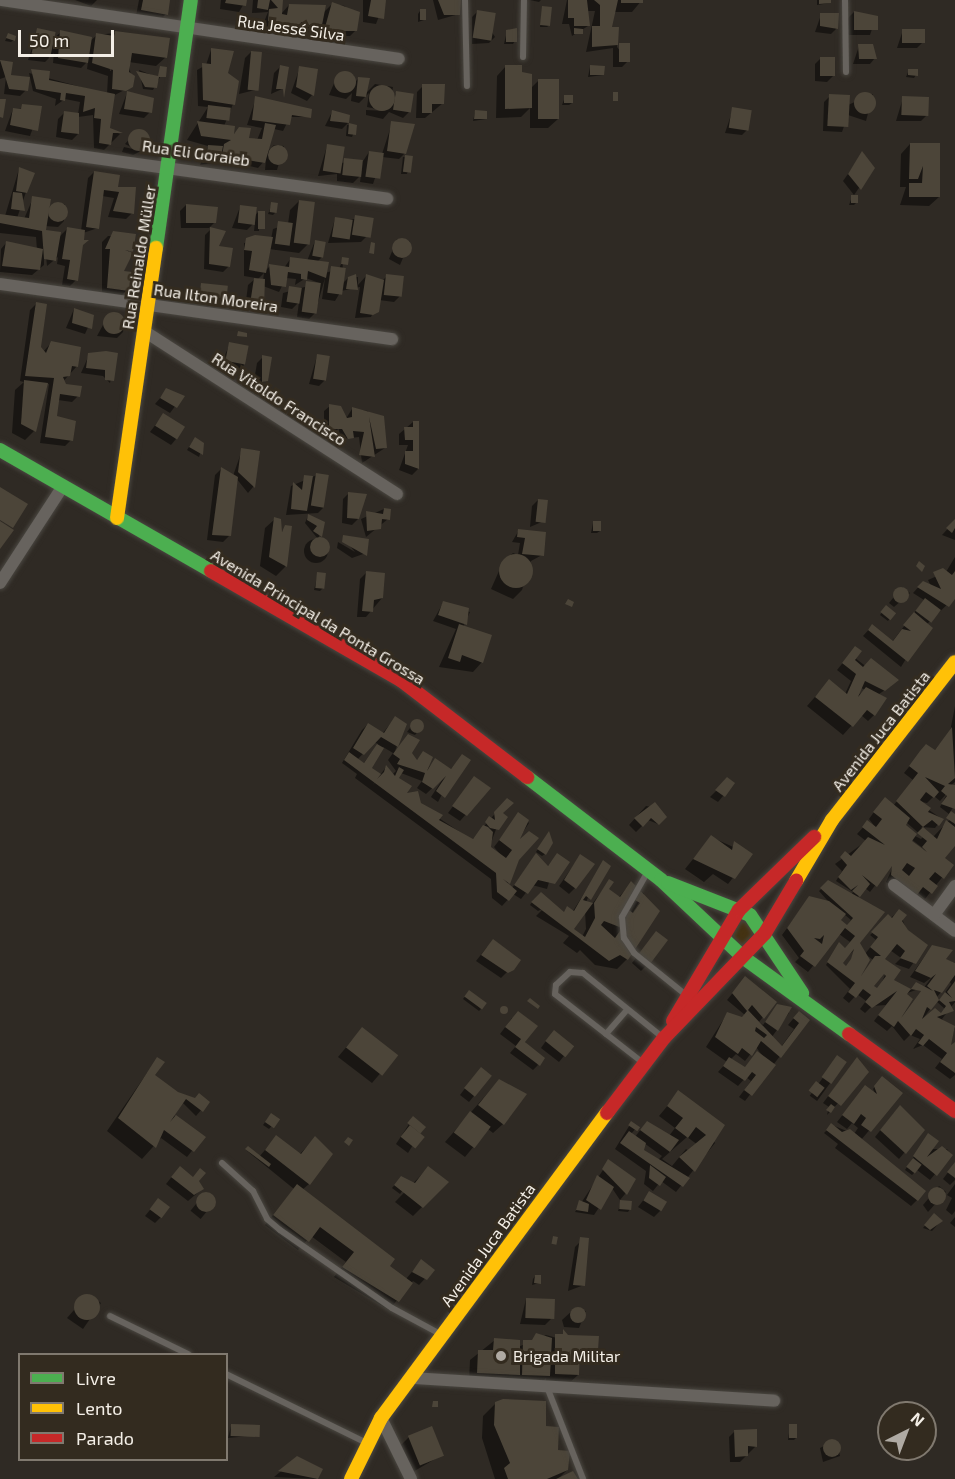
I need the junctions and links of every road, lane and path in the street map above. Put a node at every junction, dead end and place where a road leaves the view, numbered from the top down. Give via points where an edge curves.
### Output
1 (1, 0) edge
2 (191, 0) edge
3 (465, 0) edge
4 (524, 0) edge
5 (844, 0) edge
6 (187, 30) junction
7 (523, 57) dead end
8 (399, 59) dead end
9 (846, 72) dead end
10 (467, 86) dead end
11 (0, 145) edge
12 (169, 165) junction
13 (387, 199) dead end
14 (0, 284) edge
15 (148, 305) junction
16 (144, 331) junction
17 (392, 339) dead end
18 (0, 450) edge
19 (63, 486) junction
20 (397, 494) dead end
21 (117, 518) junction
22 (0, 583) edge
23 (955, 662) edge
24 (832, 820) junction
25 (648, 871) junction
26 (661, 880) junction
27 (894, 885) dead end
28 (955, 886) edge
29 (739, 910) junction
30 (933, 915) junction
31 (955, 931) edge
32 (765, 933) junction
33 (718, 938) junction
34 (744, 958) junction
35 (687, 996) junction
36 (805, 998) junction
37 (627, 1011) junction
38 (606, 1034) junction
39 (664, 1038) junction
40 (645, 1064) junction
41 (955, 1111) edge
42 (222, 1164) dead end
43 (110, 1316) dead end
44 (443, 1335) junction
45 (186, 1353) edge
46 (228, 1375) edge
47 (413, 1378) junction
48 (546, 1386) junction
49 (774, 1401) dead end
50 (381, 1418) junction
51 (369, 1444) junction
52 (351, 1479) edge
53 (411, 1479) edge
54 (582, 1479) edge

1 - 6 street, Rua Jessé Silva
2 - 6 main road, Rua Reinaldo Müller
3 - 10 lane
4 - 7 lane
5 - 9 lane
6 - 8 street, Rua Jessé Silva
6 - 12 main road, Rua Reinaldo Müller
11 - 12 street, Rua Eli Goraieb
12 - 13 street, Rua Eli Goraieb
12 - 15 main road, Rua Reinaldo Müller
14 - 15 street, Rua Ilton Moreira
15 - 16 main road, Rua Reinaldo Müller
15 - 17 street, Rua Ilton Moreira
16 - 20 street, Rua Vitoldo Francisco
16 - 21 main road, Rua Reinaldo Müller
18 - 19 main road, Avenida Principal da Ponta Grossa
19 - 21 main road, Avenida Principal da Ponta Grossa
19 - 22 street
21 - 25 main road, Avenida Principal da Ponta Grossa via 402,681
23 - 24 main road, Avenida Juca Batista
24 - 29 main road, Avenida Juca Batista
24 - 32 main road, Avenida Juca Batista
25 - 26 main road, Avenida Principal da Ponta Grossa
25 - 35 lane via 622,917 624,938 634,953
26 - 29 main road, Avenida Principal da Ponta Grossa
26 - 33 main road, Avenida Principal da Ponta Grossa
27 - 30 street
28 - 30 street
29 - 32 main road, Avenida Principal da Ponta Grossa
29 - 33 main road, Avenida Juca Batista
30 - 31 street
32 - 34 main road, Avenida Juca Batista
32 - 36 main road, Avenida Principal da Ponta Grossa
33 - 34 main road, Avenida Principal da Ponta Grossa
33 - 35 main road, Avenida Juca Batista
34 - 36 main road, Avenida Principal da Ponta Grossa
34 - 39 main road, Avenida Juca Batista
35 - 39 main road, Avenida Juca Batista
36 - 41 main road, Avenida Principal da Ponta Grossa
37 - 38 lane
37 - 38 lane via 583,974 570,972 556,985 555,994
37 - 39 lane
38 - 40 lane
39 - 40 main road, Avenida Juca Batista
40 - 44 main road, Avenida Juca Batista
42 - 44 lane via 254,1191 267,1219 280,1230 392,1308
43 - 45 lane
44 - 47 main road, Avenida Juca Batista
46 - 51 lane
47 - 48 street
47 - 50 main road, Avenida Juca Batista
48 - 49 street
48 - 54 lane
50 - 51 main road, Avenida Juca Batista
50 - 53 street
51 - 52 main road, Avenida Juca Batista

